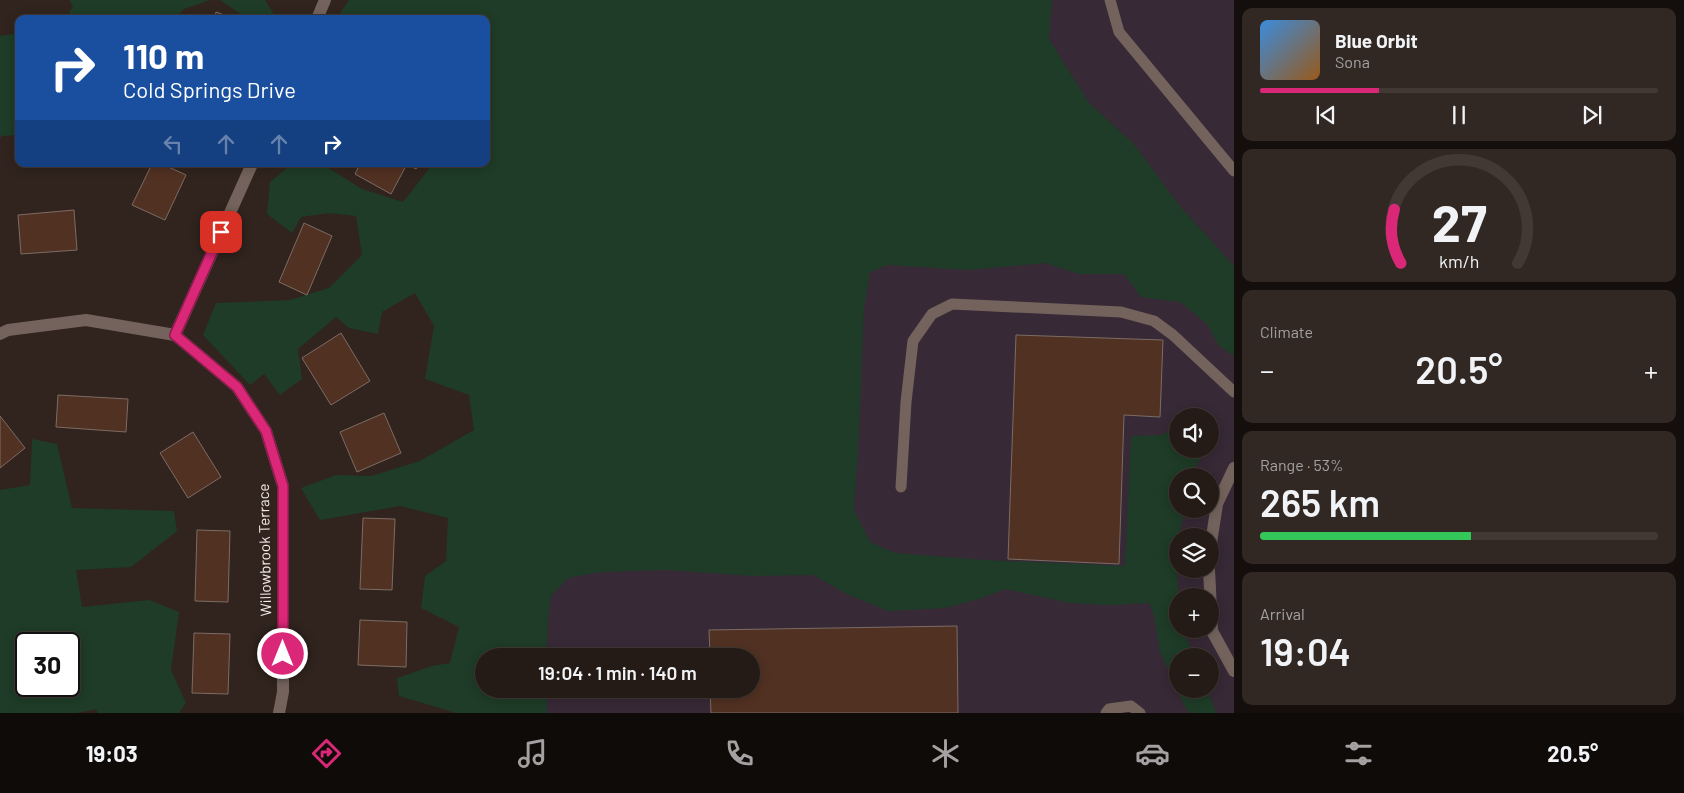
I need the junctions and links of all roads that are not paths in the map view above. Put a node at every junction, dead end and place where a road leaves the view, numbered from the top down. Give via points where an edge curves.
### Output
1 (325, 0) edge
2 (1110, 0) edge
3 (319, 15) edge
4 (251, 167) edge
5 (1234, 171) edge
6 (0, 334) edge
7 (175, 335) junction
8 (1234, 392) edge
9 (1234, 468) edge
10 (901, 488) dead end
11 (1213, 528) edge
12 (1209, 578) edge
13 (1234, 671) edge
14 (279, 713) edge
15 (1106, 713) edge
16 (1140, 713) edge

1 - 3 street
2 - 5 lane via 1119,32
4 - 7 street
6 - 7 street via 8,330 86,320
7 - 14 street, Willowbrook Terrace via 237,387 266,431 283,486 283,692
8 - 10 lane via 1154,321 1121,312 952,304 932,314 913,341
9 - 11 street via 1217,504
12 - 13 street via 1212,630
15 - 16 lane via 1109,709 1131,706

